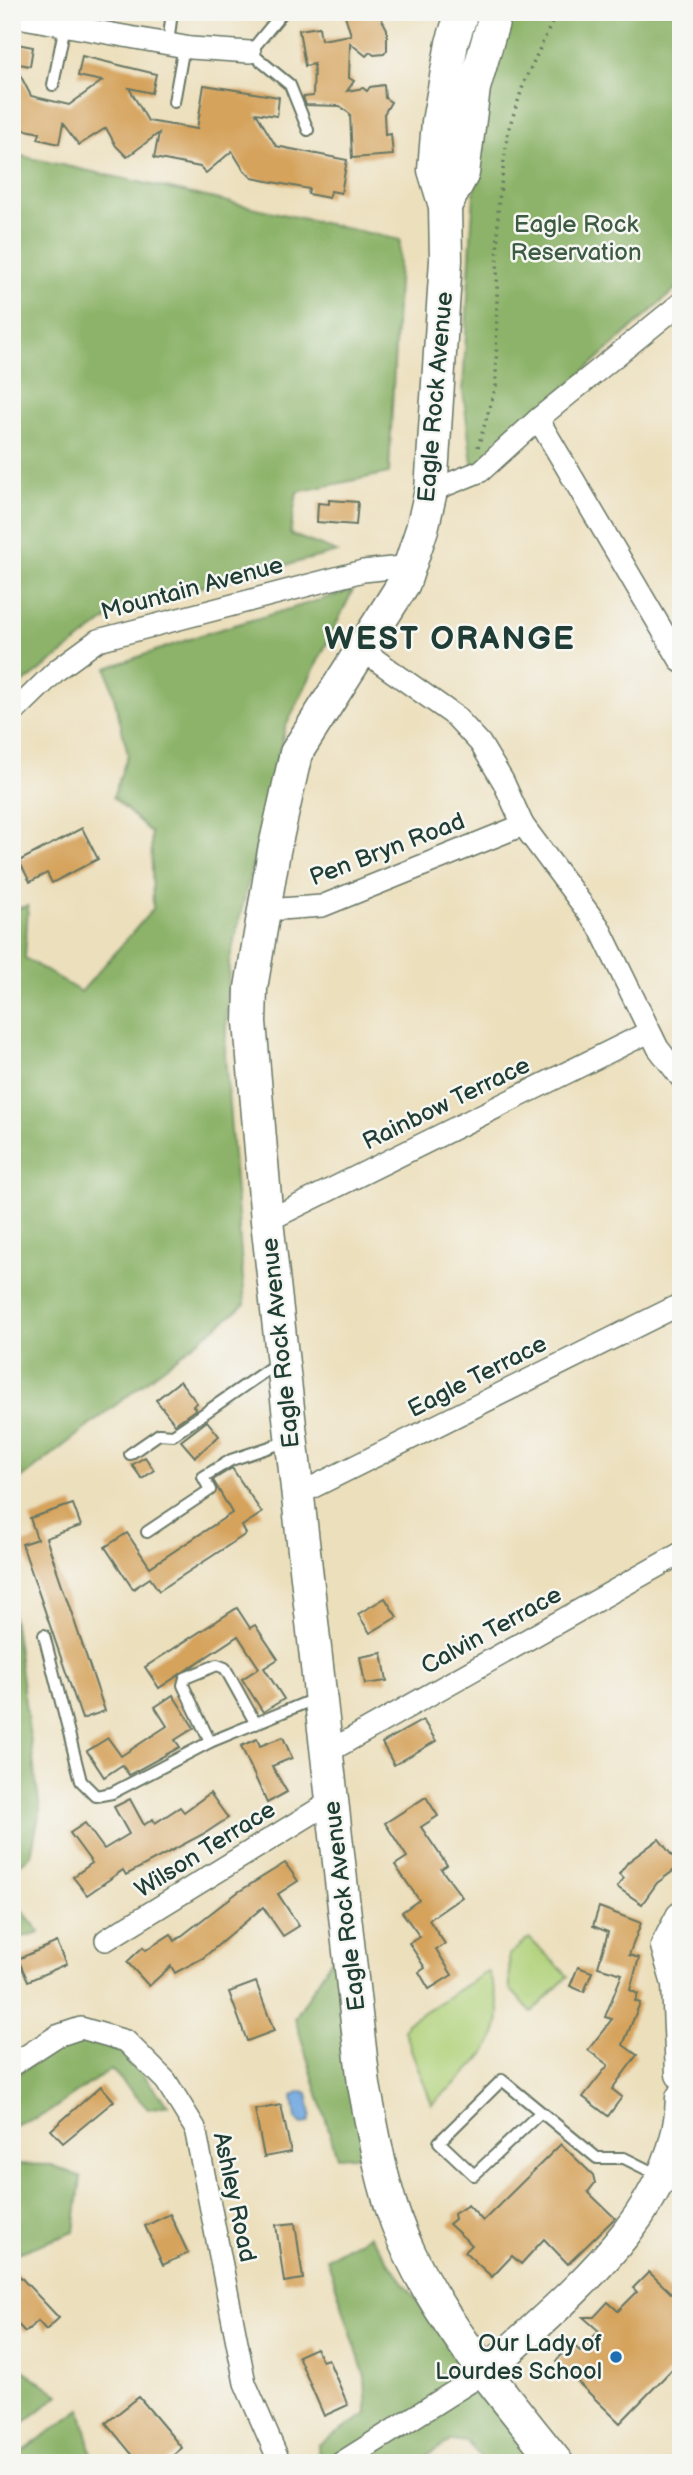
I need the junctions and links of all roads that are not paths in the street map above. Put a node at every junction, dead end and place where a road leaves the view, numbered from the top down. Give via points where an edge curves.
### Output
1 (172, 12) edge
2 (283, 12) edge
3 (445, 12) edge
4 (462, 12) edge
5 (478, 12) edge
6 (496, 12) edge
7 (12, 16) edge
8 (43, 17) edge
9 (65, 25) junction
10 (452, 43) junction
11 (176, 45) junction
12 (250, 52) junction
13 (53, 85) dead end
14 (174, 102) dead end
15 (308, 130) dead end
16 (463, 161) junction
17 (445, 206) junction
18 (681, 303) edge
19 (538, 419) junction
20 (431, 491) junction
21 (411, 566) junction
22 (362, 650) junction
23 (681, 662) edge
24 (12, 714) edge
25 (523, 825) junction
26 (266, 910) junction
27 (649, 1032) junction
28 (681, 1078) edge
29 (267, 1221) junction
30 (681, 1304) edge
31 (282, 1360) junction
32 (291, 1440) junction
33 (130, 1454) dead end
34 (297, 1495) junction
35 (147, 1532) dead end
36 (681, 1553) edge
37 (44, 1635) dead end
38 (320, 1697) junction
39 (256, 1724) junction
40 (210, 1742) junction
41 (326, 1753) junction
42 (332, 1801) junction
43 (681, 1917) edge
44 (106, 1940) dead end
45 (679, 1986) edge
46 (12, 2065) edge
47 (681, 2074) edge
48 (681, 2098) edge
49 (541, 2112) junction
50 (661, 2176) junction
51 (487, 2371) junction
52 (280, 2463) edge
53 (341, 2463) edge
54 (557, 2463) edge

1 - 11 lane
2 - 12 lane
3 - 10 street
4 - 10 main road, Eagle Rock Avenue
5 - 16 main road via 458,85 454,126
6 - 16 main road, Eagle Rock Avenue via 474,88
7 - 8 street
8 - 9 street
9 - 11 street
9 - 13 lane
10 - 17 main road, Eagle Rock Avenue via 434,170
11 - 12 street
11 - 14 lane
12 - 15 lane via 290,85
16 - 17 main road, Eagle Rock Avenue via 463,173
17 - 20 main road, Eagle Rock Avenue via 446,260
18 - 19 street
19 - 20 street via 481,471
19 - 23 street
20 - 21 main road, Eagle Rock Avenue
21 - 22 main road, Eagle Rock Avenue
21 - 24 street, Mountain Avenue via 351,574 98,640 57,670
22 - 25 street via 455,716 480,743
22 - 26 main road, Eagle Rock Avenue via 296,753
25 - 26 street, Pen Bryn Road via 323,906
25 - 27 street via 599,927
26 - 29 main road, Eagle Rock Avenue via 251,988 250,1022
27 - 28 street
27 - 29 street, Rainbow Terrace
29 - 31 main road, Eagle Rock Avenue
30 - 34 street, Eagle Terrace
31 - 32 main road, Eagle Rock Avenue
31 - 33 lane via 173,1435 159,1434
32 - 34 main road, Eagle Rock Avenue
32 - 35 lane via 231,1460 203,1477 210,1490
34 - 38 main road, Eagle Rock Avenue
36 - 41 street, Calvin Terrace
37 - 40 lane via 81,1781 88,1791 96,1796 112,1793
38 - 39 lane
38 - 41 main road, Eagle Rock Avenue
39 - 40 lane
39 - 40 lane via 225,1668 217,1665 185,1678 183,1685
41 - 42 main road, Eagle Rock Avenue
42 - 44 street, Wilson Terrace
42 - 51 main road, Eagle Rock Avenue via 364,2085 385,2185 408,2252
43 - 45 street via 666,1945
45 - 47 street
46 - 52 street, Ashley Road via 57,2036 81,2028 126,2041 166,2081 195,2128 245,2383
48 - 50 street via 675,2138
49 - 49 lane via 502,2080 439,2142 474,2175
49 - 50 lane via 597,2158 624,2158
50 - 51 street via 607,2258
51 - 53 street
51 - 54 main road, Eagle Rock Avenue

